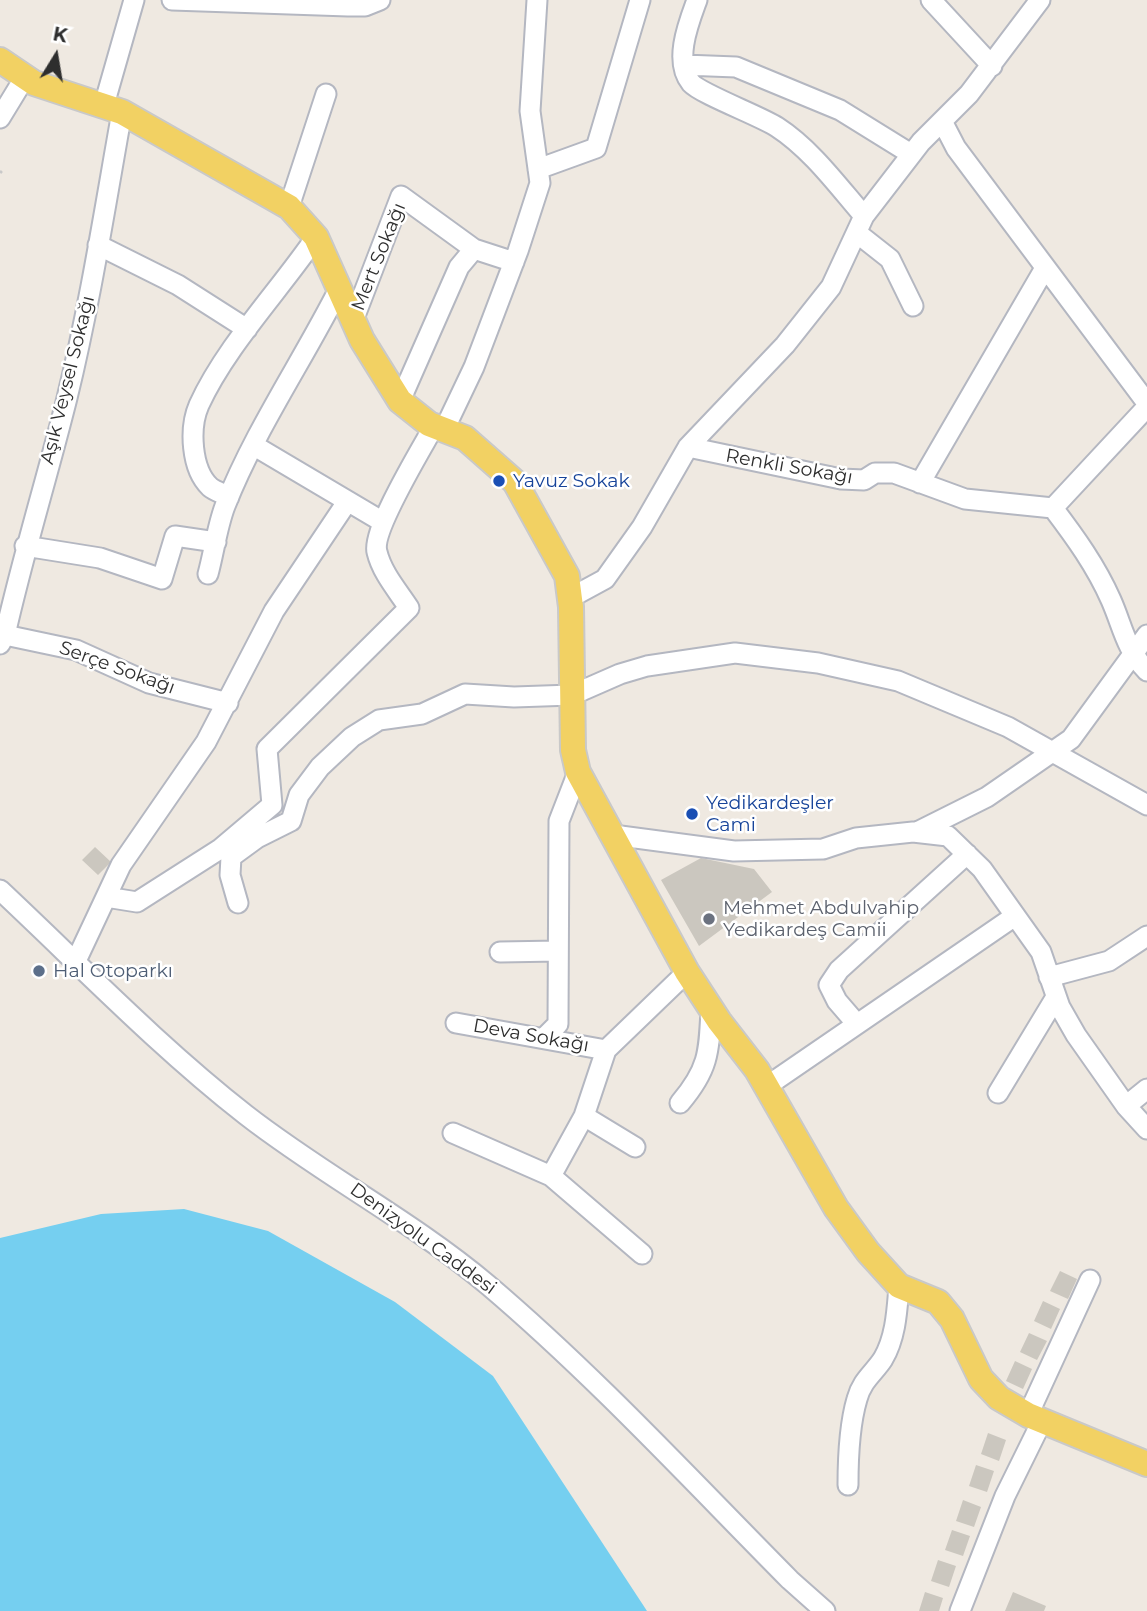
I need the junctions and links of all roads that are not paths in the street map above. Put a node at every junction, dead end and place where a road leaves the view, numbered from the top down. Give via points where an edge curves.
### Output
1 (134, 0) edge
2 (172, 0) edge
3 (380, 0) edge
4 (537, 0) edge
5 (640, 0) edge
6 (697, 0) edge
7 (931, 0) edge
8 (1041, 0) edge
9 (0, 60) edge
10 (684, 65) junction
11 (992, 66) junction
12 (25, 77) junction
13 (326, 94) dead end
14 (113, 108) junction
15 (0, 118) edge
16 (942, 121) junction
17 (911, 154) junction
18 (538, 169) junction
19 (289, 207) junction
20 (860, 225) junction
21 (316, 237) junction
22 (98, 245) junction
23 (474, 249) junction
24 (514, 262) junction
25 (1045, 268) junction
26 (339, 289) junction
27 (913, 306) dead end
28 (353, 321) junction
29 (247, 328) junction
30 (400, 401) junction
31 (1147, 405) edge
32 (439, 428) junction
33 (253, 445) junction
34 (688, 447) junction
35 (920, 483) junction
36 (229, 497) junction
37 (347, 502) junction
38 (1053, 508) junction
39 (383, 522) junction
40 (216, 542) junction
41 (25, 546) junction
42 (208, 574) dead end
43 (570, 598) junction
44 (1147, 635) edge
45 (3, 639) edge
46 (1131, 654) junction
47 (1147, 671) edge
48 (572, 695) junction
49 (228, 703) junction
50 (1053, 751) junction
51 (579, 772) junction
52 (1147, 806) edge
53 (917, 832) junction
54 (613, 835) junction
55 (967, 854) junction
56 (0, 890) edge
57 (106, 897) junction
58 (238, 903) dead end
59 (1015, 916) junction
60 (1147, 936) edge
61 (558, 951) junction
62 (500, 952) dead end
63 (75, 963) junction
64 (687, 972) junction
65 (1049, 977) junction
66 (1056, 997) junction
67 (711, 1009) junction
68 (456, 1023) dead end
69 (856, 1023) junction
70 (545, 1038) junction
71 (606, 1049) junction
72 (766, 1086) junction
73 (1147, 1089) edge
74 (999, 1093) dead end
75 (680, 1103) dead end
76 (1126, 1106) junction
77 (584, 1115) junction
78 (1147, 1129) edge
79 (453, 1133) dead end
80 (635, 1147) dead end
81 (551, 1176) junction
82 (642, 1254) dead end
83 (1090, 1280) dead end
84 (900, 1286) junction
85 (1035, 1418) junction
86 (1147, 1464) edge
87 (848, 1485) dead end
88 (825, 1611) edge
89 (960, 1611) edge

1 - 14 street, Aşık Veysel Sokağı
2 - 3 street via 348,6
4 - 18 street via 530,111
5 - 18 street via 596,148
6 - 10 street via 686,30
7 - 11 street
8 - 11 street
9 - 12 main road
10 - 17 street via 736,67 840,110
10 - 20 street via 692,83 779,128 818,163
11 - 16 street
12 - 14 main road
12 - 15 street
13 - 19 street
14 - 19 main road
14 - 22 street, Aşık Veysel Sokağı
16 - 17 street
16 - 25 street via 956,148
17 - 20 street
18 - 24 street via 540,183
19 - 21 main road
20 - 27 street via 890,259
20 - 34 street via 831,287 816,307
21 - 26 main road
21 - 29 street
22 - 29 street via 178,285
22 - 41 street, Aşık Veysel Sokağı via 67,399
23 - 24 street, Mert Sokağı
23 - 28 street, Mert Sokağı via 401,196
23 - 30 street via 459,267
24 - 32 street via 474,367
25 - 31 street
25 - 35 street
26 - 28 main road
26 - 33 street
28 - 30 main road
29 - 36 street via 198,407 194,432 194,458 210,486
30 - 32 main road
31 - 38 street
32 - 39 street
32 - 43 main road via 465,438 515,482 567,576
33 - 36 street
33 - 37 street
34 - 35 street, Renkli Sokağı via 841,479 864,480 876,473 894,473
34 - 43 street via 642,527 605,579
35 - 38 street, Renkli Sokağı via 965,499
36 - 40 street
37 - 39 street
37 - 49 street via 274,611
38 - 46 street via 1086,552
39 - 57 street via 375,549 409,608 267,748 272,804 220,849 137,902
40 - 41 street via 175,536 162,579 100,558
40 - 42 street
41 - 45 street, Aşık Veysel Sokağı
43 - 48 main road
44 - 46 street
45 - 49 street, Serçe Sokağı via 76,650 149,683
46 - 47 street
46 - 50 street via 1071,739
48 - 50 street via 658,664 735,653 774,656 898,681
48 - 51 main road via 573,750
48 - 58 street via 465,694 422,714 379,720 352,737 320,767 299,795 291,821 231,857 230,874
49 - 57 street via 121,865
50 - 52 street
50 - 53 street via 987,797
51 - 54 main road
51 - 61 street via 559,821
53 - 54 street via 856,838 823,849 734,850
53 - 55 street via 948,836
54 - 64 main road
55 - 59 street
55 - 69 street via 829,985
56 - 63 street, Denizyolu Caddesi
57 - 63 street
59 - 65 street via 1041,952
59 - 69 street
60 - 65 street via 1109,961
61 - 62 street
61 - 70 street via 558,1024
63 - 88 street, Denizyolu Caddesi via 145,1030 247,1115 429,1241 553,1341
64 - 67 main road
64 - 71 street
65 - 66 street
66 - 74 street
66 - 76 street via 1076,1035
67 - 72 main road
67 - 75 street via 710,1047 700,1080
68 - 70 street, Deva Sokağı
69 - 72 street
70 - 71 street, Deva Sokağı
71 - 77 street
72 - 84 main road via 836,1208
73 - 76 street
76 - 78 street
77 - 80 street
77 - 81 street
79 - 81 street
81 - 82 street
83 - 85 street
84 - 85 main road via 938,1302 952,1319 981,1379 999,1398
84 - 87 street via 883,1360 869,1373 857,1398
85 - 86 main road
85 - 89 street

